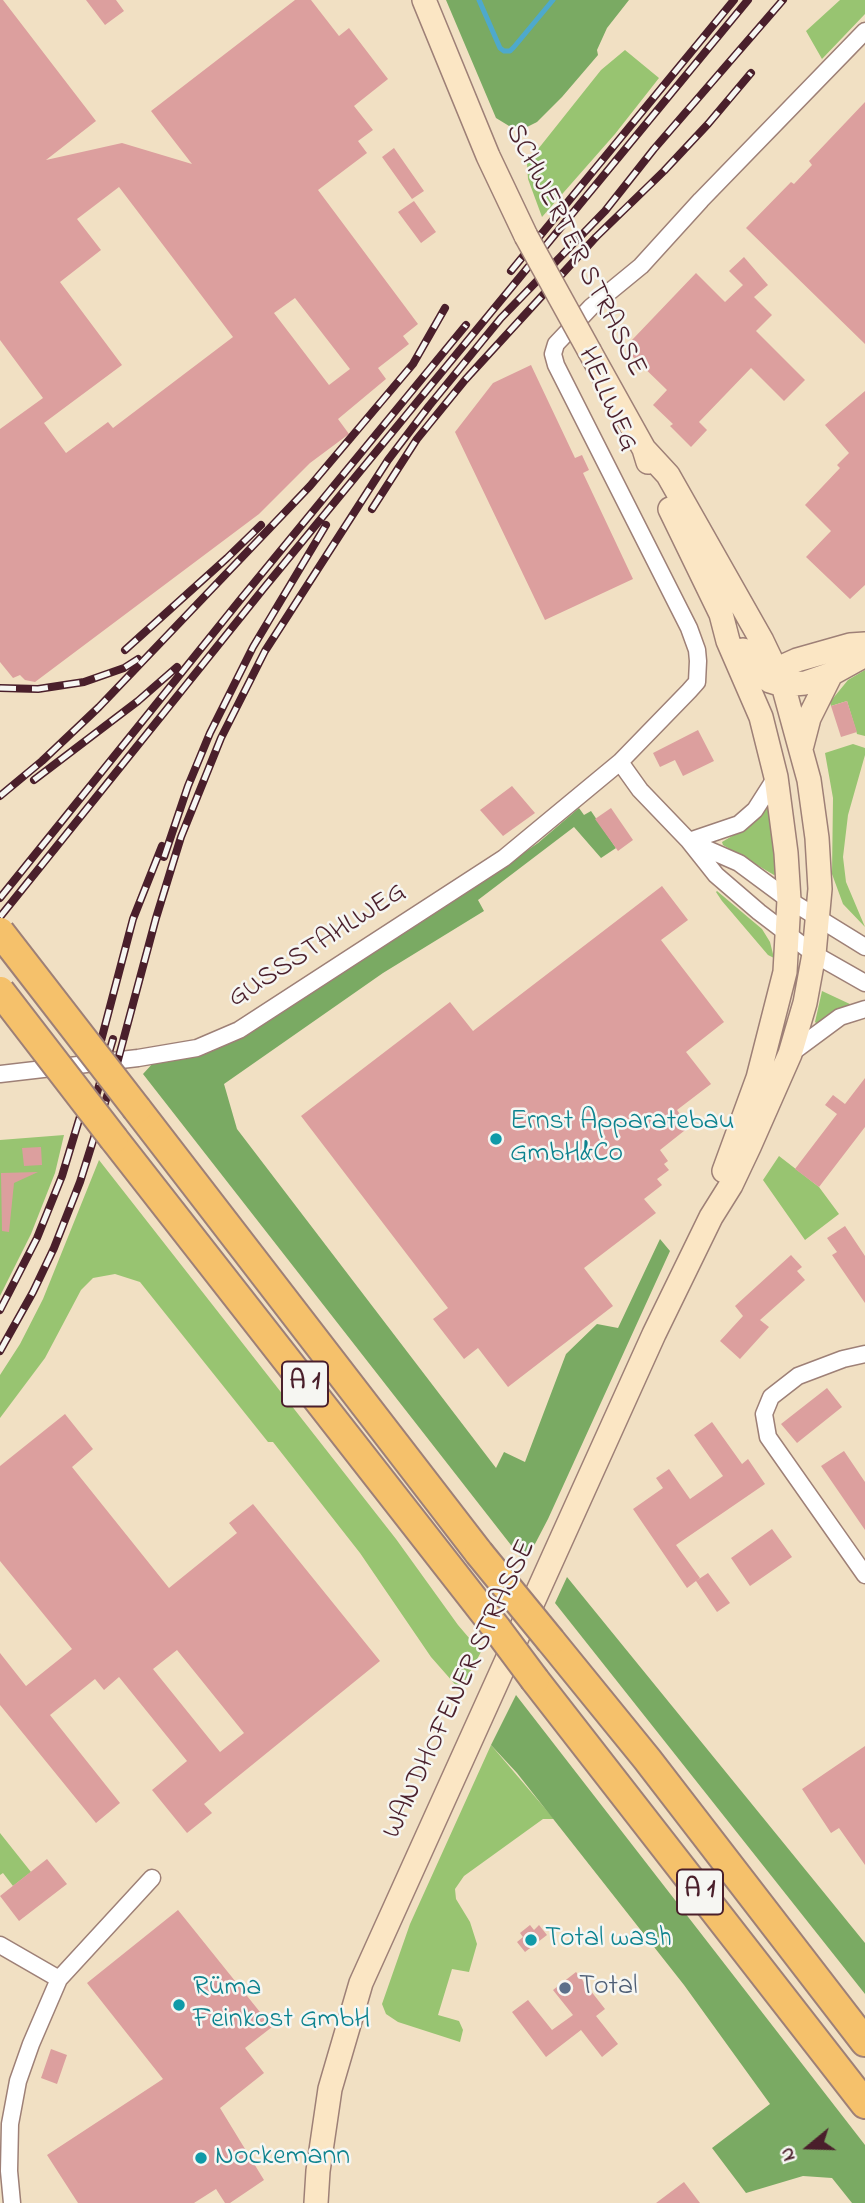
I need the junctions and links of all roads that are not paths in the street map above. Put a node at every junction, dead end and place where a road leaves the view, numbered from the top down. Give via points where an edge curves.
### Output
1 (424, 0) edge
2 (865, 31) edge
3 (644, 449) junction
4 (721, 614) junction
5 (865, 644) edge
6 (865, 655) edge
7 (831, 674) junction
8 (777, 678) junction
9 (757, 707) junction
10 (802, 748) junction
11 (620, 762) junction
12 (776, 777) junction
13 (689, 841) junction
14 (789, 901) junction
15 (819, 921) junction
16 (0, 932) edge
17 (788, 934) junction
18 (865, 947) edge
19 (814, 954) junction
20 (865, 982) edge
21 (0, 990) edge
22 (865, 1009) edge
23 (790, 1054) junction
24 (0, 1074) edge
25 (711, 1217) junction
26 (865, 1354) edge
27 (865, 1575) edge
28 (152, 1878) dead end
29 (0, 1945) edge
30 (59, 1979) junction
31 (860, 2035) edge
32 (865, 2104) edge
33 (12, 2203) edge
34 (316, 2203) edge

1 - 3 main road, SCHWERTER STRASSE, bridge via 526,236
2 - 11 street, HELLWEG via 641,267 591,307 556,344 556,365 697,650 697,682
3 - 4 main road, SCHWERTER STRASSE via 655,481
3 - 8 main road, SCHWERTER STRASSE via 668,475
4 - 8 main road via 760,674
4 - 9 main road, SCHWERTER STRASSE
5 - 8 main road via 819,653
6 - 7 main road
7 - 8 main road via 805,683
7 - 10 main road via 809,718
8 - 9 main road
8 - 10 main road, SCHWERTER STRASSE
9 - 12 main road, SCHWERTER STRASSE
10 - 15 main road, SCHWERTER STRASSE via 817,838
11 - 13 street
11 - 24 street, GUSSSTAHLWEG via 504,858 239,1030 197,1048
12 - 13 street via 755,810 739,824
12 - 14 main road, SCHWERTER STRASSE
13 - 14 street via 739,863
13 - 17 street via 716,875
14 - 15 street
14 - 17 main road, SCHWERTER STRASSE
15 - 18 street
15 - 19 main road, WANDHOFENER STRASSE
16 - 31 highway, A 1, bridge via 479,1553
17 - 19 street
17 - 25 main road, WANDHOFENER STRASSE via 779,1002
19 - 20 street
19 - 23 main road, WANDHOFENER STRASSE
21 - 32 highway, A 1, bridge
22 - 23 street via 840,1017
23 - 25 main road, WANDHOFENER STRASSE via 731,1185
25 - 34 main road, WANDHOFENER STRASSE via 361,1983 330,2089
26 - 27 street via 799,1376 771,1397 764,1414 768,1437
28 - 30 street
29 - 30 street
30 - 33 street via 18,2081 10,2124

